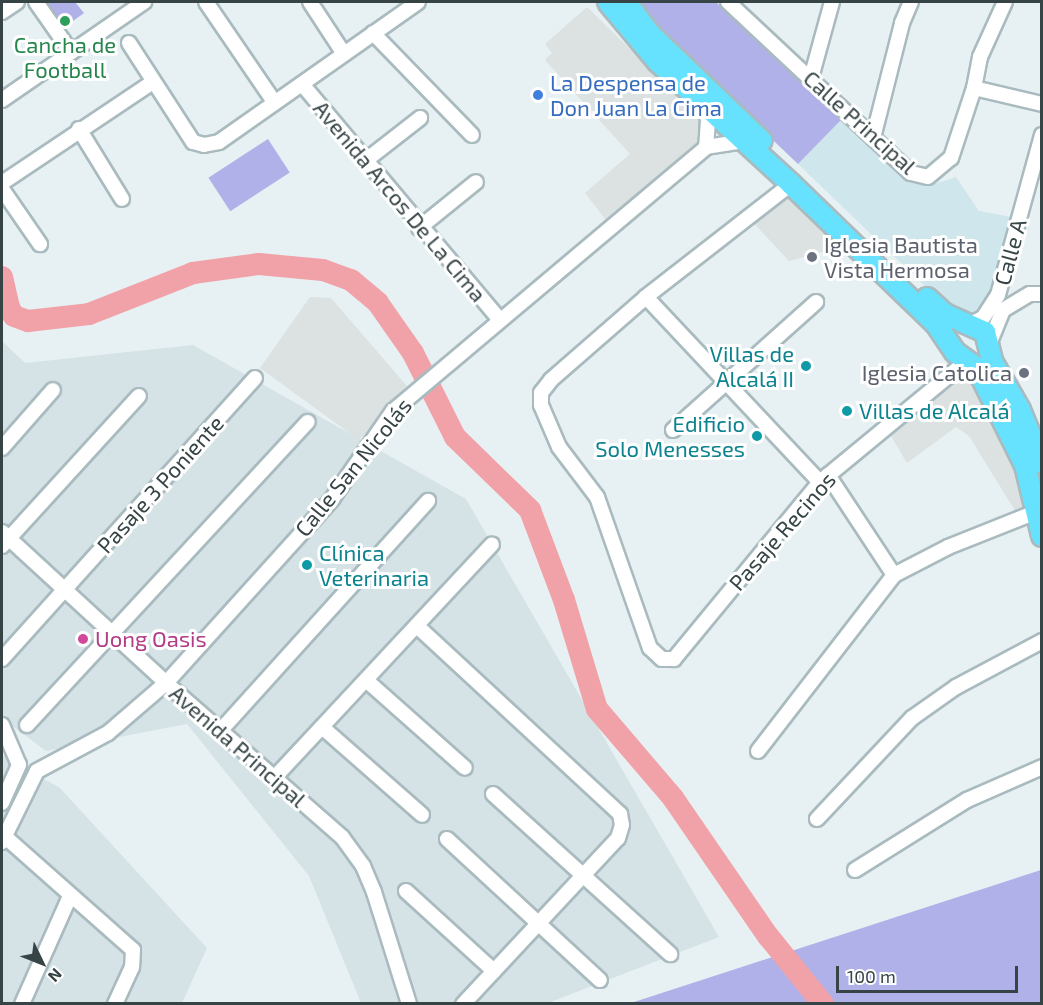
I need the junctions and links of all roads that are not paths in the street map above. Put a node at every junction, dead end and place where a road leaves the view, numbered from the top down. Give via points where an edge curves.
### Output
1 (17, 2) edge
2 (36, 2) edge
3 (144, 2) edge
4 (206, 2) edge
5 (310, 2) edge
6 (417, 2) edge
7 (608, 2) edge
8 (626, 2) edge
9 (728, 2) edge
10 (832, 2) edge
11 (911, 2) edge
12 (1005, 2) edge
13 (2, 12) edge
14 (373, 33) junction
15 (129, 44) dead end
16 (71, 52) junction
17 (344, 54) junction
18 (811, 78) junction
19 (153, 82) junction
20 (302, 84) junction
21 (974, 88) junction
22 (2, 100) edge
23 (275, 103) junction
24 (1041, 104) edge
25 (704, 106) junction
26 (420, 118) dead end
27 (79, 129) junction
28 (472, 135) dead end
29 (1041, 135) edge
30 (873, 138) junction
31 (742, 141) junction
32 (706, 147) junction
33 (365, 161) junction
34 (476, 182) dead end
35 (2, 183) edge
36 (790, 184) junction
37 (2, 189) edge
38 (123, 199) dead end
39 (419, 228) junction
40 (40, 244) dead end
41 (1004, 275) junction
42 (1036, 294) edge
43 (646, 297) junction
44 (816, 302) dead end
45 (499, 319) junction
46 (968, 323) junction
47 (990, 342) junction
48 (950, 344) junction
49 (967, 361) junction
50 (255, 378) dead end
51 (727, 382) junction
52 (53, 390) dead end
53 (139, 396) dead end
54 (308, 422) dead end
55 (673, 430) dead end
56 (2, 448) edge
57 (1041, 463) edge
58 (824, 478) junction
59 (428, 501) dead end
60 (1036, 513) junction
61 (1041, 536) edge
62 (4, 539) edge
63 (492, 544) dead end
64 (894, 574) junction
65 (64, 590) junction
66 (417, 626) junction
67 (110, 631) junction
68 (1041, 640) edge
69 (2, 659) edge
70 (366, 680) junction
71 (166, 684) junction
72 (27, 724) dead end
73 (2, 725) edge
74 (322, 728) junction
75 (221, 730) junction
76 (758, 751) dead end
77 (19, 765) junction
78 (1041, 767) edge
79 (465, 768) dead end
80 (37, 771) junction
81 (275, 777) junction
82 (493, 794) dead end
83 (2, 803) edge
84 (422, 815) dead end
85 (817, 819) dead end
86 (2, 837) edge
87 (447, 839) dead end
88 (855, 870) dead end
89 (583, 875) junction
90 (406, 891) dead end
91 (70, 896) junction
92 (539, 923) junction
93 (670, 954) dead end
94 (494, 970) junction
95 (600, 980) dead end
96 (22, 1004) edge
97 (116, 1004) edge
98 (409, 1004) edge
99 (463, 1004) edge

1 - 13 street
2 - 16 street
3 - 16 street
4 - 23 street
5 - 17 street
6 - 14 street
7 - 25 highway via 630,31
8 - 46 highway via 668,51 945,314
9 - 18 street, Calle Principal
10 - 18 street
11 - 30 street via 902,23
12 - 21 street, Calle Principal via 980,57
14 - 17 street
14 - 28 street
15 - 19 street
16 - 22 street
17 - 20 street
18 - 30 street, Calle Principal
19 - 23 street via 194,142 204,145 219,142
19 - 27 street
20 - 23 street
20 - 33 street, Avenida Arcos De La Cima
21 - 24 street
21 - 30 street, Calle Principal via 951,158 933,175 911,174
25 - 31 highway
25 - 32 street via 708,120
26 - 33 street
27 - 35 street
27 - 38 street
29 - 41 street, Calle A
31 - 32 street
31 - 36 highway
32 - 45 street, Calle San Nicolás
33 - 39 street, Avenida Arcos De La Cima
34 - 39 street
36 - 43 street
36 - 48 highway via 936,324
37 - 40 street
39 - 45 street, Avenida Arcos De La Cima
41 - 42 street via 1017,291
41 - 46 street, Calle A via 992,308
42 - 47 street via 1003,310
43 - 51 street
43 - 58 street, Pasaje Recinos via 550,380 541,393 541,405 559,447 597,497 650,648 662,659 674,659
44 - 51 street
45 - 71 street, Calle San Nicolás via 383,423 332,499
46 - 47 highway via 985,332
46 - 48 highway via 951,333
47 - 49 highway via 984,355
47 - 57 highway via 993,363 1020,410
48 - 49 highway
49 - 58 street, Pasaje Recinos
49 - 60 highway via 977,368 1016,444
50 - 65 street, Pasaje 3 Poniente
51 - 55 street
51 - 58 street
52 - 56 street
53 - 62 street
54 - 67 street
58 - 64 street
59 - 75 street
60 - 61 highway
60 - 64 street via 948,547
62 - 65 street, Avenida Principal
63 - 66 street
64 - 76 street
65 - 67 street, Avenida Principal
65 - 69 street, Pasaje 3 Poniente
66 - 70 street
66 - 89 street via 620,814 618,838
67 - 71 street, Avenida Principal
67 - 72 street
68 - 85 street via 956,687 912,718
70 - 74 street
70 - 79 street
71 - 75 street, Avenida Principal
71 - 80 street, Calle San Nicolás via 108,733
73 - 77 street
74 - 81 street
74 - 84 street
75 - 81 street, Avenida Principal
77 - 80 street
77 - 83 street
78 - 88 street via 967,800
80 - 86 street
81 - 98 street, Avenida Principal via 342,837 363,866
82 - 89 street
86 - 91 street
87 - 92 street
89 - 92 street
89 - 93 street
90 - 94 street
91 - 96 street
91 - 97 street via 133,950 132,967
92 - 94 street
92 - 95 street
94 - 99 street

